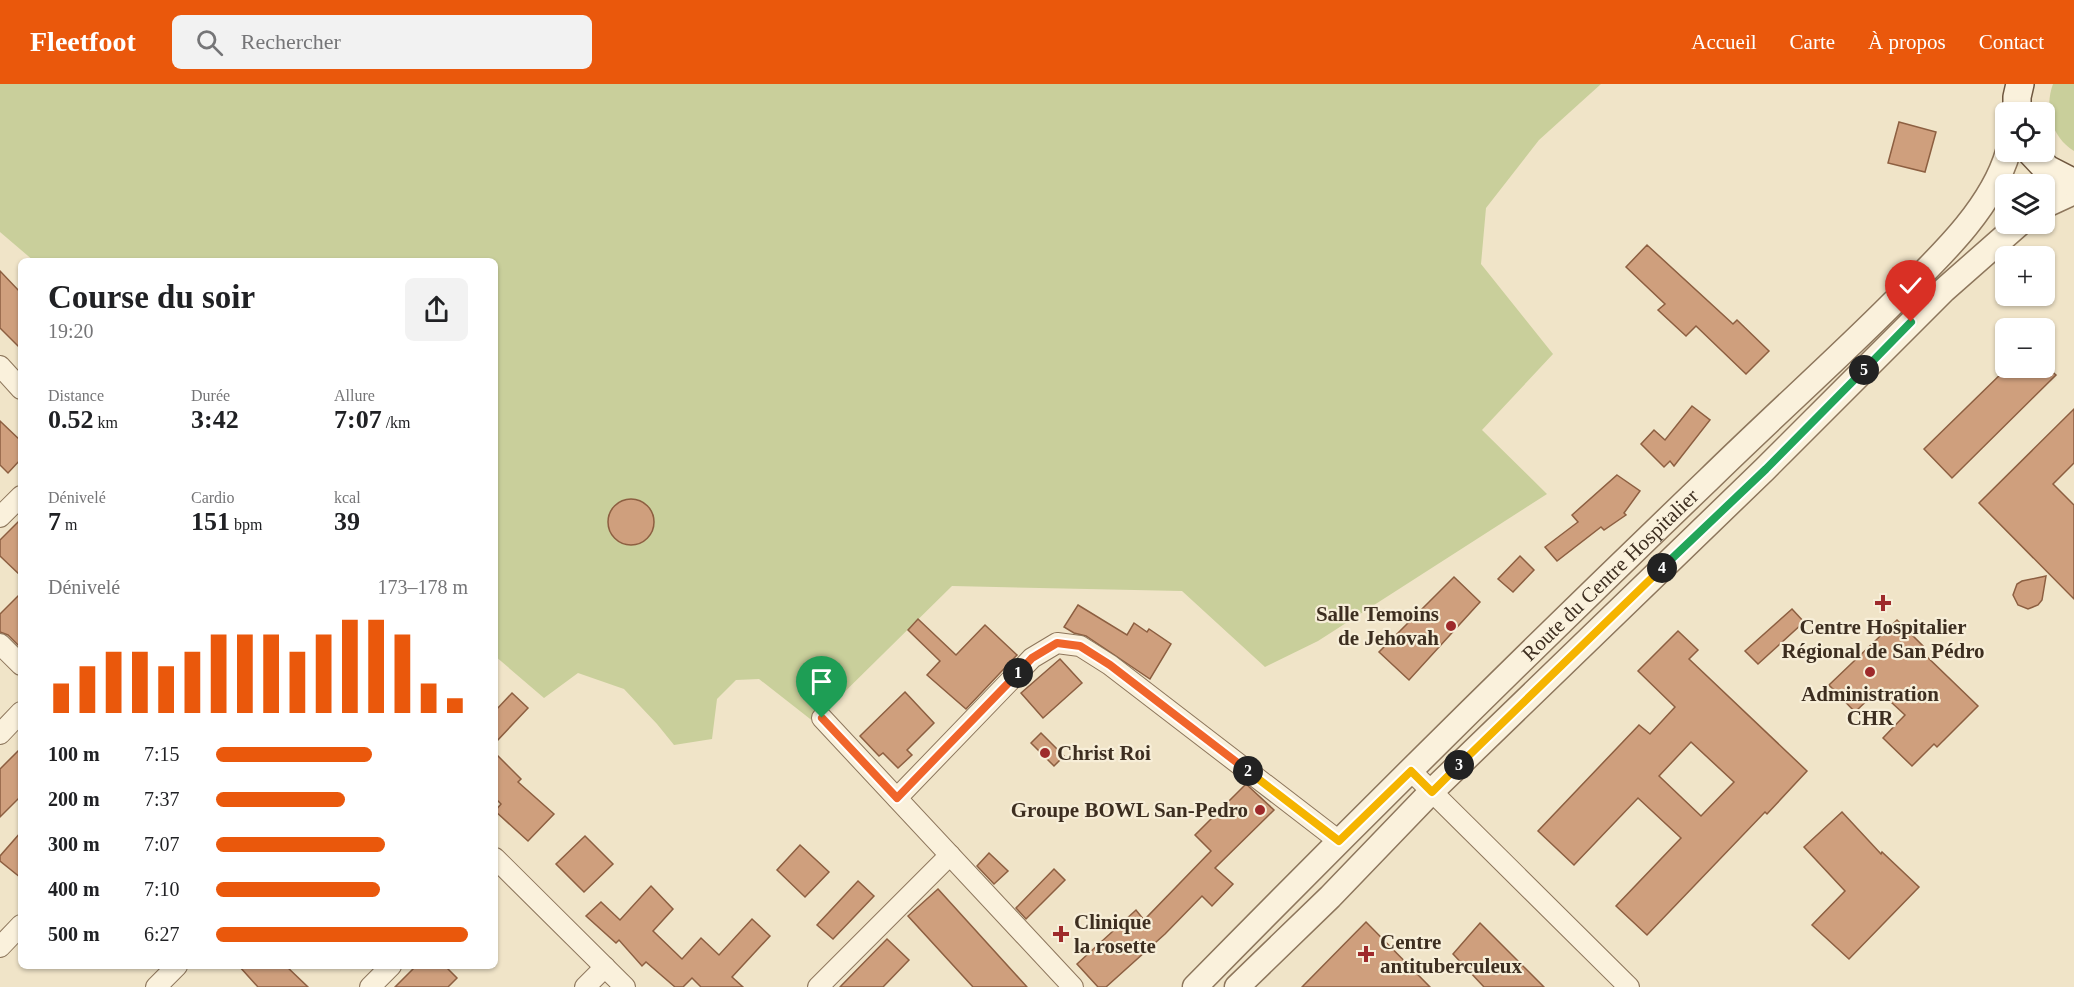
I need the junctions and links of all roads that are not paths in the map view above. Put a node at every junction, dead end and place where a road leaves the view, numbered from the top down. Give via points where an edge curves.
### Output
1 (2004, 162) edge
2 (2040, 162) edge
3 (2074, 183) edge
4 (2074, 192) edge
5 (2055, 201) edge
6 (2008, 234) edge
7 (0, 366) edge
8 (18, 386) edge
9 (18, 499) edge
10 (0, 517) edge
11 (0, 645) edge
12 (18, 662) edge
13 (18, 715) edge
14 (822, 718) dead end
15 (0, 734) edge
16 (1411, 771) junction
17 (1432, 792) junction
18 (897, 798) junction
19 (1339, 841) junction
20 (950, 855) junction
21 (498, 861) edge
22 (18, 929) edge
23 (0, 947) edge
24 (605, 967) junction
25 (174, 969) edge
26 (386, 969) edge
27 (156, 987) edge
28 (370, 987) edge
29 (585, 987) edge
30 (625, 987) edge
31 (818, 987) edge
32 (1072, 987) edge
33 (1195, 987) edge
34 (1237, 987) edge
35 (1629, 987) edge

1 - 16 street, Route du Centre Hospitalier via 1979,209 1934,262
2 - 3 main road
4 - 5 street
6 - 17 street, Route du Centre Hospitalier via 1944,290 1766,469
7 - 8 street
9 - 10 street
11 - 12 street
13 - 15 street
14 - 18 street
16 - 17 street
16 - 19 street, Route du Centre Hospitalier
17 - 34 street, Route du Centre Hospitalier
17 - 35 street
18 - 19 street via 1032,658 1057,643 1080,646 1110,665
18 - 20 street
19 - 33 street, Route du Centre Hospitalier
20 - 31 street
20 - 32 street
21 - 24 street
22 - 23 street
24 - 29 street
24 - 30 street
25 - 27 street
26 - 28 street

